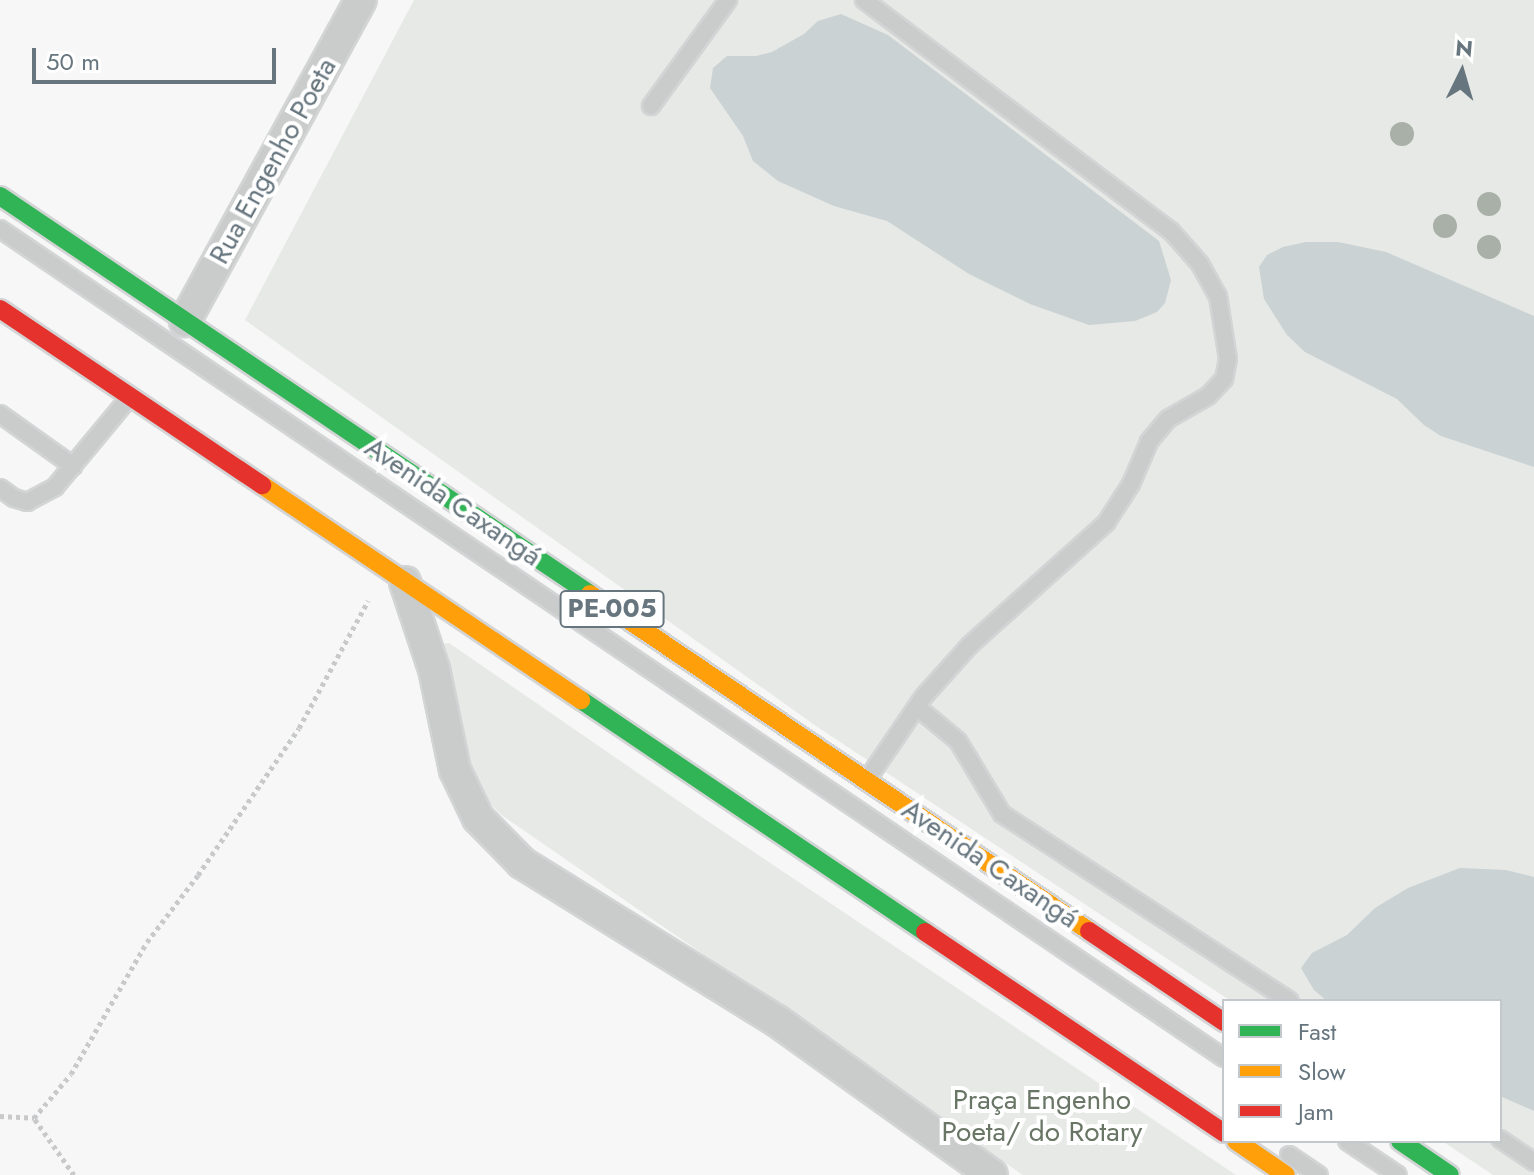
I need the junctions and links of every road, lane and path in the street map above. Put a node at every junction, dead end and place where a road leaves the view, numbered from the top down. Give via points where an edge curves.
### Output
1 (361, 0) edge
2 (728, 0) edge
3 (864, 0) edge
4 (651, 106) dead end
5 (0, 196) edge
6 (0, 229) edge
7 (0, 309) edge
8 (185, 321) junction
9 (130, 396) junction
10 (0, 414) edge
11 (73, 466) junction
12 (0, 488) edge
13 (396, 576) junction
14 (917, 707) junction
15 (866, 781) junction
16 (1287, 999) edge
17 (1222, 1021) edge
18 (1222, 1057) edge
19 (0, 1116) edge
20 (34, 1118) junction
21 (1222, 1132) edge
22 (1502, 1140) edge
23 (1239, 1143) edge
24 (1271, 1143) edge
25 (1350, 1143) edge
26 (1403, 1143) edge
27 (1534, 1162) edge
28 (74, 1175) edge
29 (992, 1175) edge
30 (1286, 1175) edge
31 (1319, 1175) edge
32 (1398, 1175) edge
33 (1450, 1175) edge

1 - 8 street, Rua Engenho Poeta
2 - 4 lane
3 - 14 lane via 1171,231 1200,264 1218,296 1227,339 1224,379 1208,396 1168,419 1149,442 1106,523 970,645
5 - 8 main road, Avenida Caxangá / PE-005
6 - 18 lane
7 - 9 main road
8 - 15 main road, Avenida Caxangá / PE-005
9 - 11 lane
9 - 13 main road
10 - 11 lane
11 - 12 lane via 55,487 27,502
13 - 20 path via 299,728 147,942 71,1074
13 - 21 main road
13 - 29 street via 434,669 455,770 478,818 522,863 777,1021
14 - 15 lane
14 - 16 lane via 958,741 1002,814
15 - 17 main road, Avenida Caxangá / PE-005
19 - 20 path
20 - 28 path
22 - 27 lane
23 - 30 main road
24 - 31 lane
25 - 32 lane
26 - 33 main road

